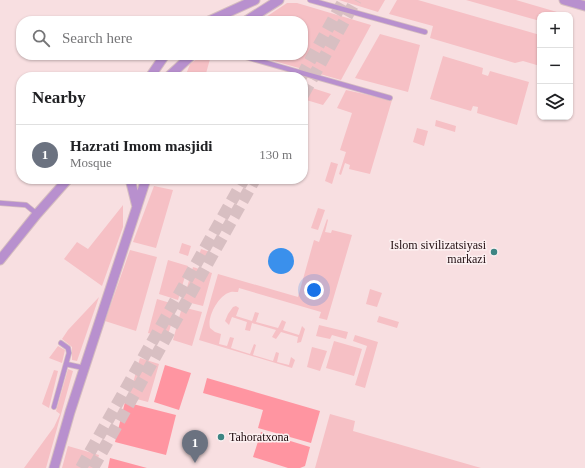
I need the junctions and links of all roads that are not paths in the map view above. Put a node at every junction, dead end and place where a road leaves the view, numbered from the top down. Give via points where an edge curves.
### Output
1 (255, 0) edge
2 (279, 0) edge
3 (310, 0) edge
4 (564, 0) edge
5 (585, 6) edge
6 (220, 16) edge
7 (254, 16) edge
8 (425, 32) dead end
9 (162, 60) edge
10 (187, 60) edge
11 (257, 60) edge
12 (179, 67) junction
13 (153, 72) edge
14 (174, 72) edge
15 (178, 72) edge
16 (299, 72) edge
17 (308, 75) edge
18 (390, 98) dead end
19 (64, 184) edge
20 (131, 184) edge
21 (144, 184) edge
22 (0, 203) edge
23 (137, 207) junction
24 (37, 214) junction
25 (0, 260) edge
26 (61, 343) dead end
27 (66, 364) junction
28 (84, 368) junction
29 (54, 407) dead end
30 (54, 468) edge

1 - 6 street
2 - 7 street
3 - 8 lane
4 - 5 street
9 - 13 street
10 - 12 street
11 - 16 lane
12 - 14 street
12 - 15 street
17 - 18 lane
19 - 24 street
20 - 23 street
21 - 23 street
22 - 24 lane via 26,205
23 - 28 street
24 - 25 street
26 - 27 lane via 70,353
27 - 28 lane
27 - 29 lane
28 - 30 street

